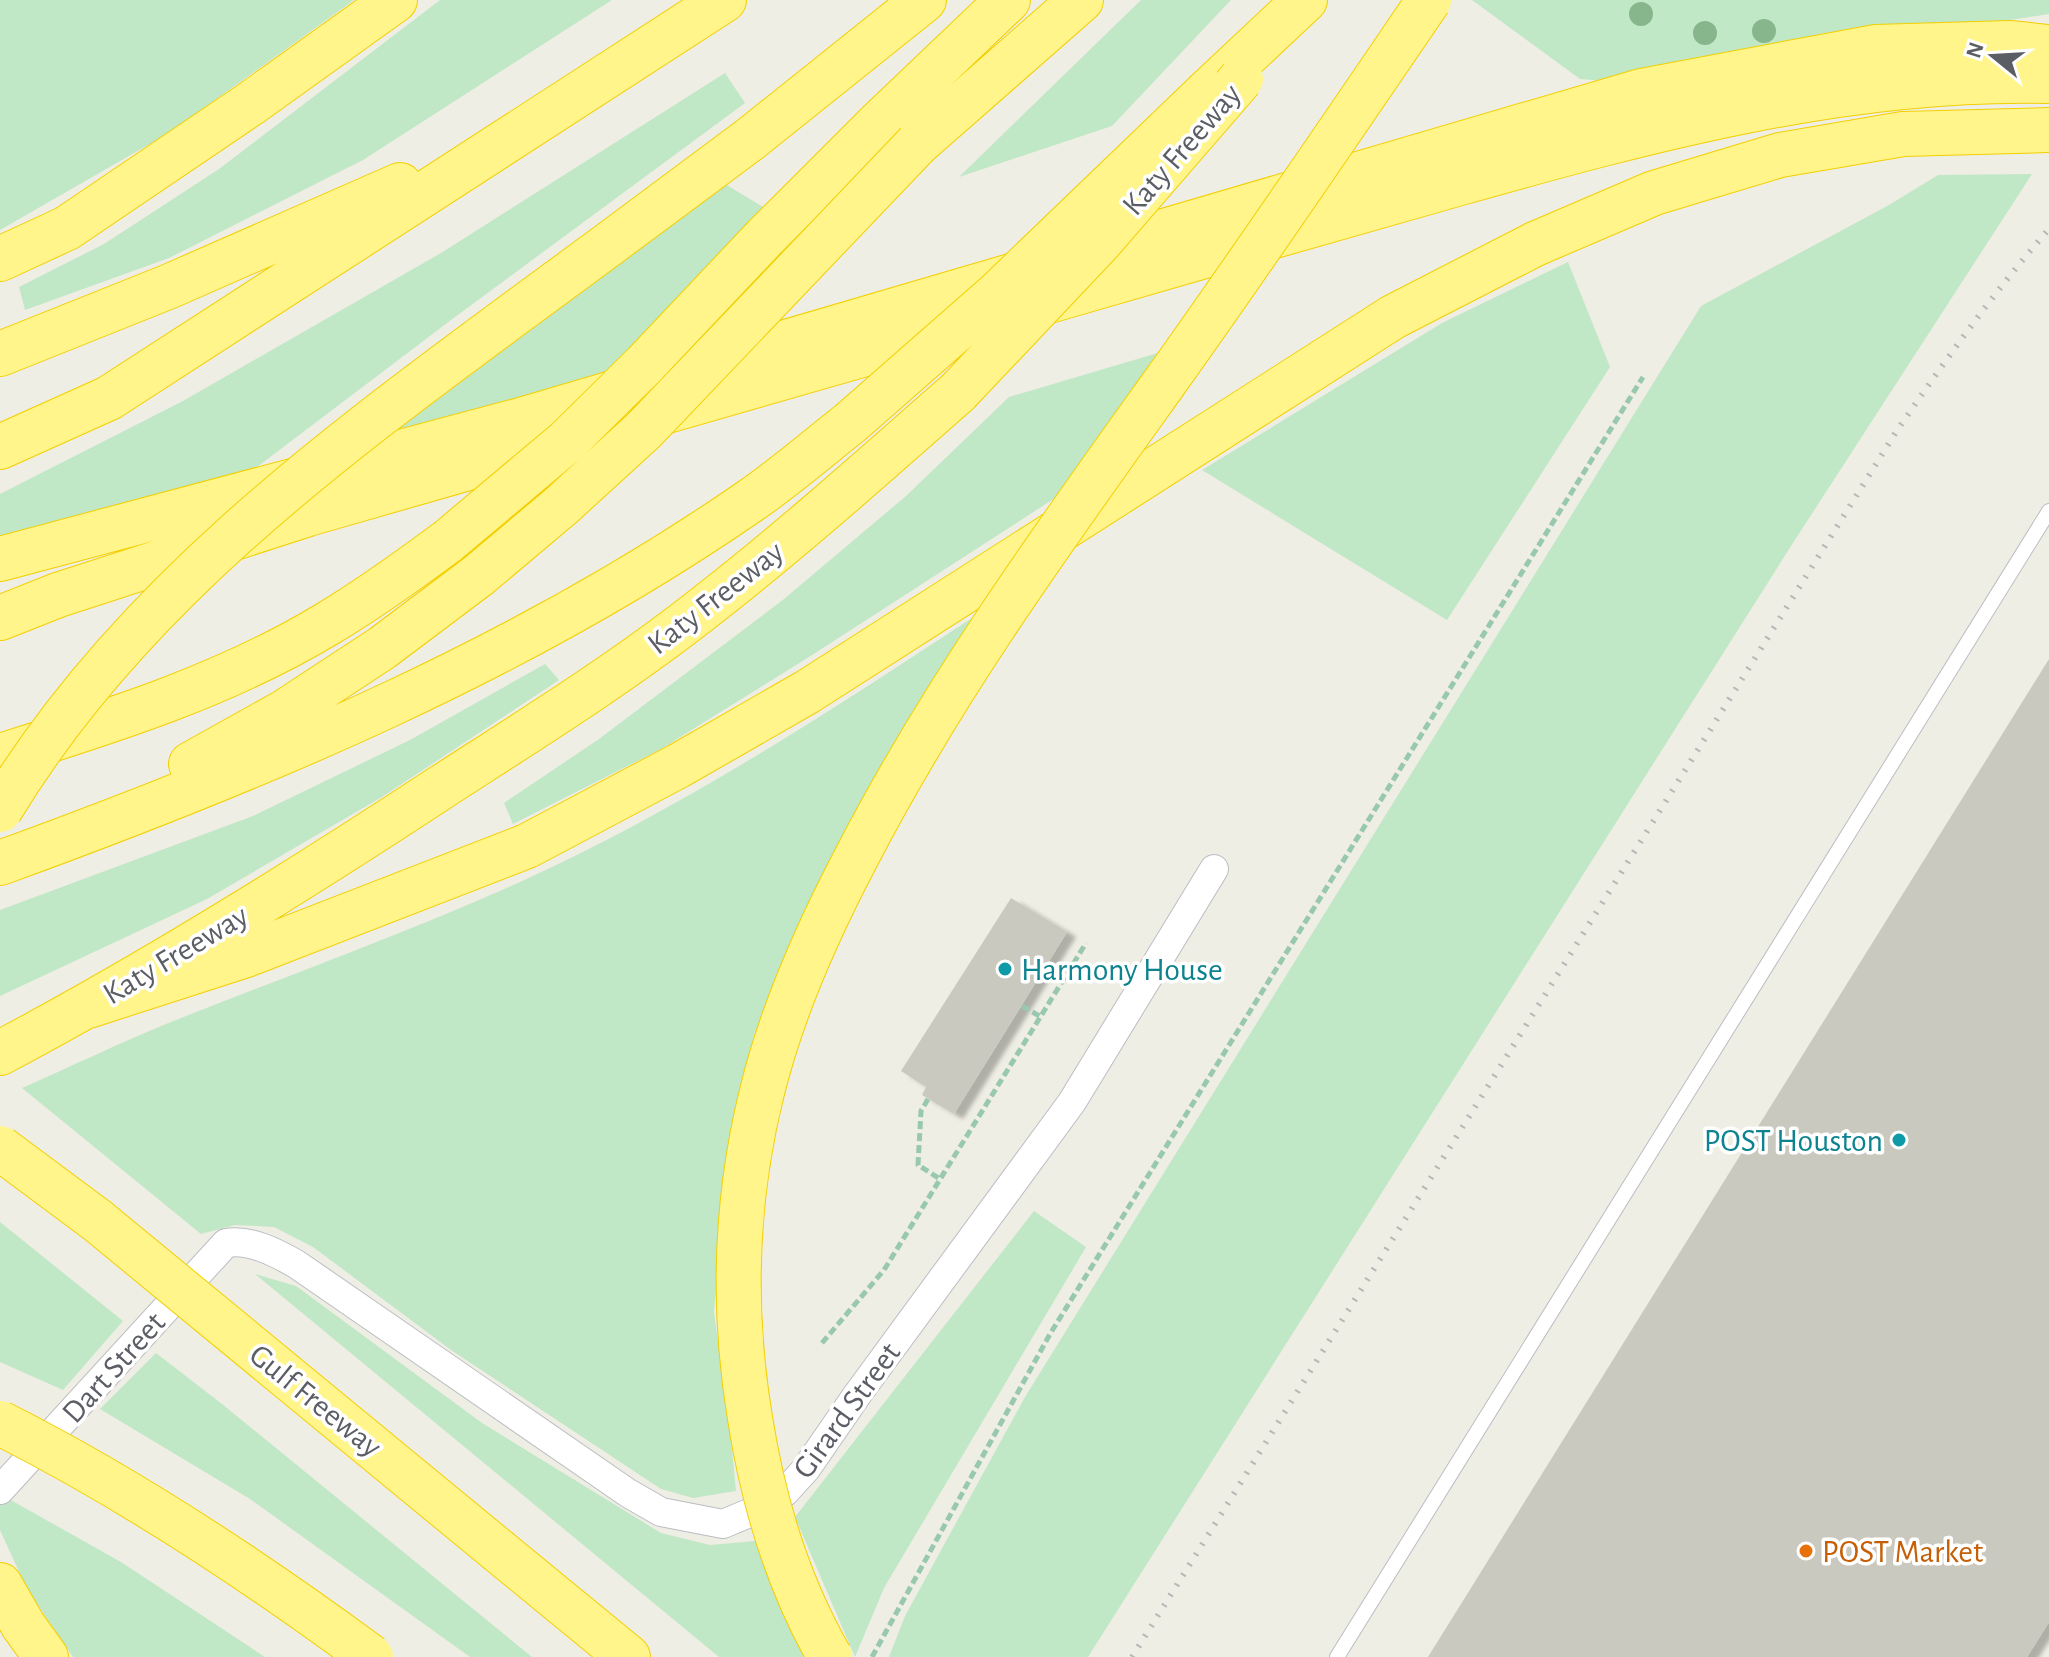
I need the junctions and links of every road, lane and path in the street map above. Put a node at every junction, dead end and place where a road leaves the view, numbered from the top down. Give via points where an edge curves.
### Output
1 (395, 0) edge
2 (724, 0) edge
3 (924, 0) edge
4 (1008, 0) edge
5 (1081, 0) edge
6 (1305, 0) edge
7 (1315, 0) edge
8 (1429, 0) edge
9 (2049, 47) edge
10 (2049, 81) edge
11 (1224, 86) junction
12 (543, 118) junction
13 (2049, 130) edge
14 (0, 259) edge
15 (0, 354) edge
16 (1643, 377) dead end
17 (0, 447) edge
18 (2049, 511) edge
19 (0, 559) edge
20 (0, 618) edge
21 (0, 756) edge
22 (0, 810) edge
23 (46, 846) junction
24 (0, 863) edge
25 (1214, 869) dead end
26 (1086, 943) dead end
27 (88, 1006) junction
28 (1022, 1006) dead end
29 (1041, 1017) junction
30 (0, 1053) edge
31 (928, 1099) dead end
32 (0, 1148) edge
33 (940, 1179) junction
34 (226, 1243) joint
35 (822, 1343) dead end
36 (0, 1423) edge
37 (0, 1490) edge
38 (0, 1585) edge
39 (46, 1657) edge
40 (371, 1657) edge
41 (628, 1657) edge
42 (830, 1657) edge
43 (872, 1657) edge
44 (1337, 1657) edge

1 - 14 highway via 67,228
2 - 12 highway
3 - 22 highway, bridge via 749,140 337,448 208,559 77,697
4 - 21 highway, bridge via 765,237 567,441 448,541 326,625 270,655 116,720
5 - 23 highway, bridge via 917,144 644,430 479,575 286,711
6 - 11 highway
7 - 11 highway, Katy Freeway
8 - 42 highway, bridge via 924,733 826,918 774,1048 742,1201 738,1326 764,1492 784,1557
9 - 19 highway via 1875,47 1641,91 517,421
10 - 20 highway via 1915,84 1748,110 1550,158 308,514
11 - 23 highway, bridge via 850,423 752,500 641,572 516,644 325,736
11 - 27 highway, Katy Freeway, bridge via 1099,243 958,392 699,612 597,687 347,849
12 - 15 highway via 170,286
12 - 17 highway via 109,398
13 - 27 highway via 1903,134 1780,155 1654,193 1535,244 1393,317 807,692 527,846 246,955
16 - 43 path via 1050,1334
18 - 44 lane
23 - 24 highway
25 - 34 street, Girard Street via 1072,1102 806,1469 785,1492 742,1517 723,1524 661,1512 296,1264 249,1243
26 - 29 path
27 - 30 highway, Katy Freeway
28 - 29 path
29 - 33 path
31 - 33 path via 921,1111 918,1165
32 - 41 highway, Gulf Freeway, bridge via 98,1221
33 - 35 path via 884,1270
34 - 37 street, Dart Street
36 - 40 highway, bridge via 208,1543
38 - 39 highway

